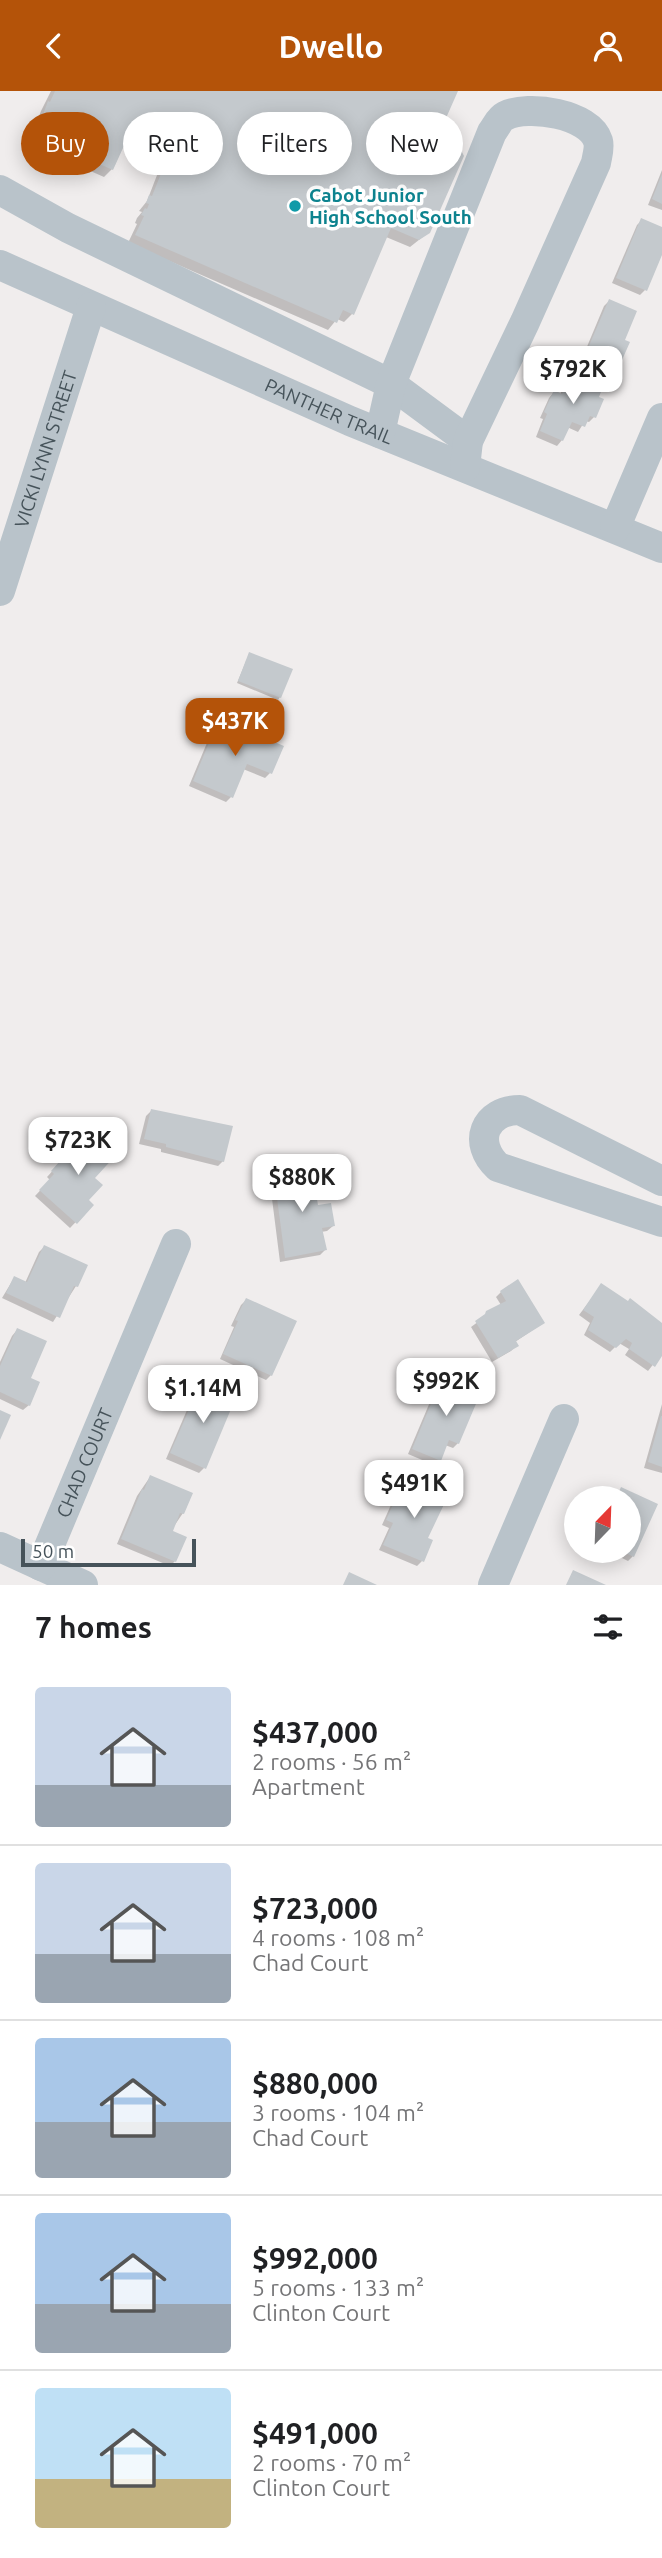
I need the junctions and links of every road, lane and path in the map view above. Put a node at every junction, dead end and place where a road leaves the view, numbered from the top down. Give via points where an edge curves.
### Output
1 (0, 190) edge
2 (0, 265) edge
3 (91, 307) junction
4 (391, 384) junction
5 (662, 418) edge
6 (380, 433) junction
7 (466, 454) junction
8 (615, 528) junction
9 (662, 548) edge
10 (0, 591) edge
11 (662, 1181) edge
12 (662, 1222) edge
13 (176, 1244) dead end
14 (565, 1419) dead end
15 (0, 1548) edge
16 (41, 1566) junction
17 (83, 1585) edge
18 (493, 1585) edge

1 - 4 street via 68,228
2 - 3 street, PANTHER TRAIL
3 - 6 street, PANTHER TRAIL
3 - 10 street, VICKI LYNN STREET
4 - 6 street
4 - 7 street
4 - 7 street via 502,117 519,110 547,112 592,129 599,143 596,163
5 - 8 street
6 - 7 street, PANTHER TRAIL
7 - 8 street, PANTHER TRAIL
8 - 9 street, PANTHER TRAIL
11 - 12 street via 520,1110 499,1114 485,1130 485,1151 498,1167
13 - 16 street, CHAD COURT
14 - 18 street
15 - 16 street
16 - 17 street

